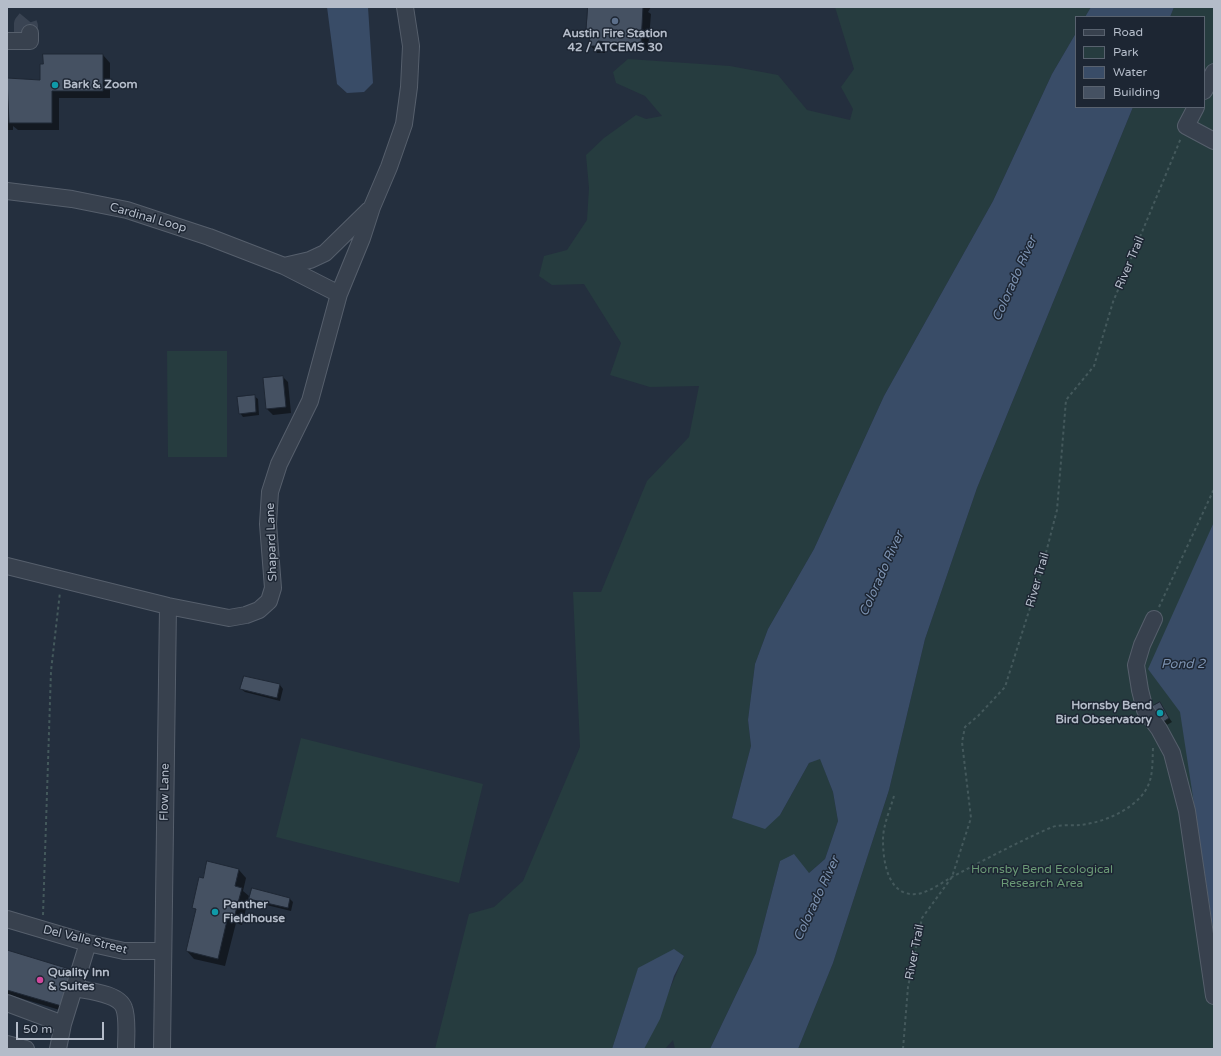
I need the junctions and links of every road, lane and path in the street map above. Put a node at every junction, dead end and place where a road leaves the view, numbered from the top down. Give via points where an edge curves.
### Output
1 (405, 7) edge
2 (1214, 72) edge
3 (1205, 89) edge
4 (1195, 108) edge
5 (1186, 126) junction
6 (1214, 141) edge
7 (7, 191) edge
8 (372, 207) junction
9 (284, 266) junction
10 (339, 294) junction
11 (1214, 489) edge
12 (7, 566) edge
13 (61, 579) junction
14 (168, 606) junction
15 (1154, 619) joint
16 (1160, 729) junction
17 (894, 796) dead end
18 (952, 877) junction
19 (7, 920) edge
20 (41, 929) junction
21 (88, 943) junction
22 (163, 951) junction
23 (74, 988) junction
24 (1214, 996) edge
25 (7, 1002) edge
26 (63, 1024) junction
27 (7, 1044) edge
28 (26, 1049) edge
29 (58, 1049) edge
30 (126, 1049) edge
31 (162, 1049) edge
32 (903, 1049) edge

1 - 8 street via 411,46 404,124
2 - 3 street
4 - 5 street
5 - 6 street
5 - 18 path, River Trail via 1113,302 1094,366 1066,400 1057,510 1040,576 1005,687 964,727 962,742 971,818
7 - 9 street, Cardinal Loop via 72,199 127,210 209,237
8 - 9 street via 325,252 310,260
8 - 10 street
9 - 10 street, Cardinal Loop
10 - 14 street, Shapard Lane via 310,402 279,464 270,492 268,524 273,588 269,601 260,610 229,618
11 - 15 path
12 - 13 street, Shapard Lane
13 - 14 street, Shapard Lane
13 - 20 path via 51,671 44,908
14 - 22 street, Flow Lane
15 - 16 street via 1136,665 1144,710
16 - 18 path via 1153,735 1153,775 1147,790 1132,804 1106,819 1081,825 1052,827
16 - 24 street via 1172,753 1187,811
17 - 18 path via 883,840 889,878 895,887 906,893 917,894
18 - 32 path, River Trail via 922,918 908,987
19 - 20 street, Del Valle Street
20 - 21 street, Del Valle Street
21 - 22 street, Del Valle Street via 124,951
21 - 23 street
22 - 31 street, Flow Lane
23 - 26 street
23 - 30 street via 113,997 120,1002 125,1009
25 - 26 street
26 - 29 street
27 - 28 street

